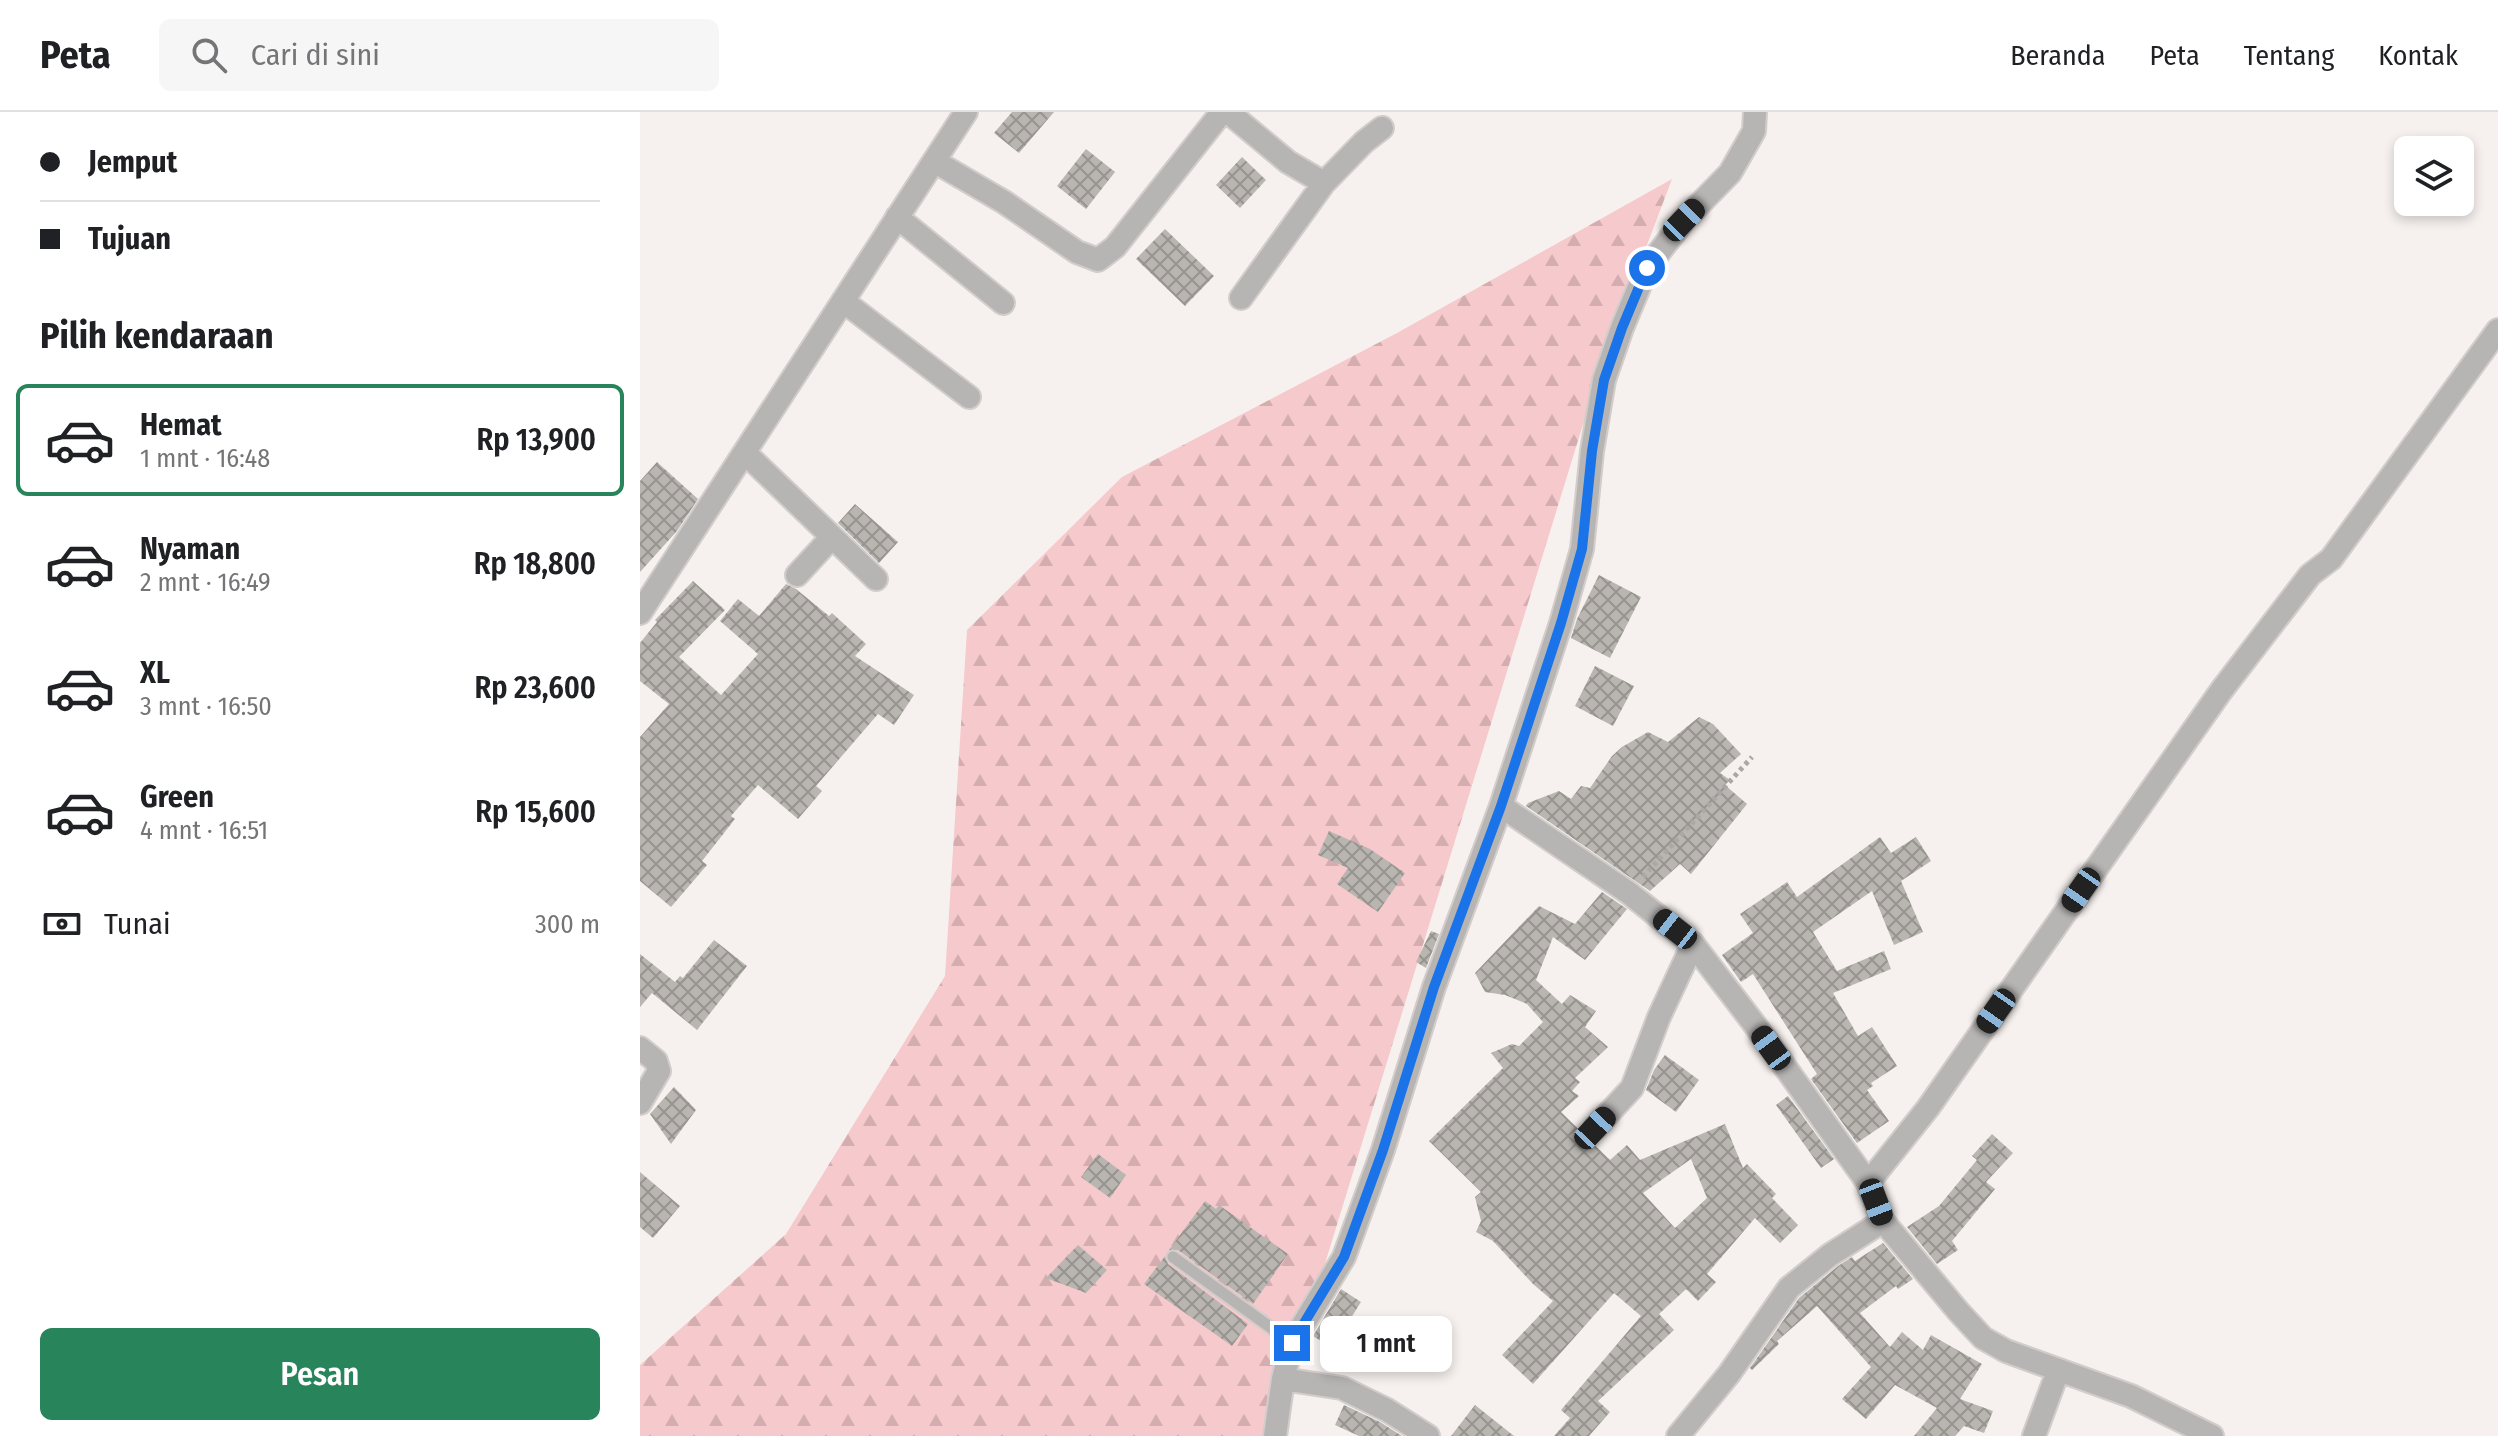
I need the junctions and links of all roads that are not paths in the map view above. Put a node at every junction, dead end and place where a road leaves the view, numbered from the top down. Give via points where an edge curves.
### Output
1 (966, 112) edge
2 (1225, 112) edge
3 (1755, 112) edge
4 (1382, 128) dead end
5 (934, 161) junction
6 (1324, 183) junction
7 (897, 217) junction
8 (1241, 298) dead end
9 (843, 301) junction
10 (1003, 303) dead end
11 (2498, 330) edge
12 (969, 397) dead end
13 (745, 453) junction
14 (832, 537) junction
15 (797, 575) dead end
16 (876, 579) dead end
17 (640, 613) edge
18 (1501, 806) junction
19 (1693, 944) junction
20 (640, 1048) edge
21 (640, 1103) edge
22 (1595, 1128) dead end
23 (1868, 1183) junction
24 (1883, 1221) junction
25 (1173, 1257) dead end
26 (1292, 1343) junction
27 (2058, 1371) junction
28 (1283, 1379) junction
29 (1275, 1436) edge
30 (1428, 1436) edge
31 (1678, 1436) edge
32 (2034, 1436) edge
33 (2212, 1436) edge

1 - 5 street
2 - 5 street via 1115,247 1098,260 1077,252
2 - 6 street
3 - 18 street via 1754,131 1730,173 1647,268 1622,328 1601,394 1582,549
4 - 6 street
5 - 7 street
6 - 8 street
7 - 9 street
7 - 10 street
9 - 12 street
9 - 13 street
11 - 23 street via 2331,559 2310,575 2221,691 1928,1108
13 - 14 street
13 - 17 street
14 - 15 street
14 - 16 street
18 - 19 street via 1629,893
18 - 26 street via 1344,1257
19 - 22 street via 1632,1088
19 - 23 street
20 - 21 street via 656,1061 659,1071
23 - 24 street
24 - 27 street via 1983,1338
24 - 31 street via 1789,1288
25 - 26 lane
26 - 28 street
27 - 32 street
27 - 33 street via 2131,1396
28 - 29 street
28 - 30 street via 1365,1397

